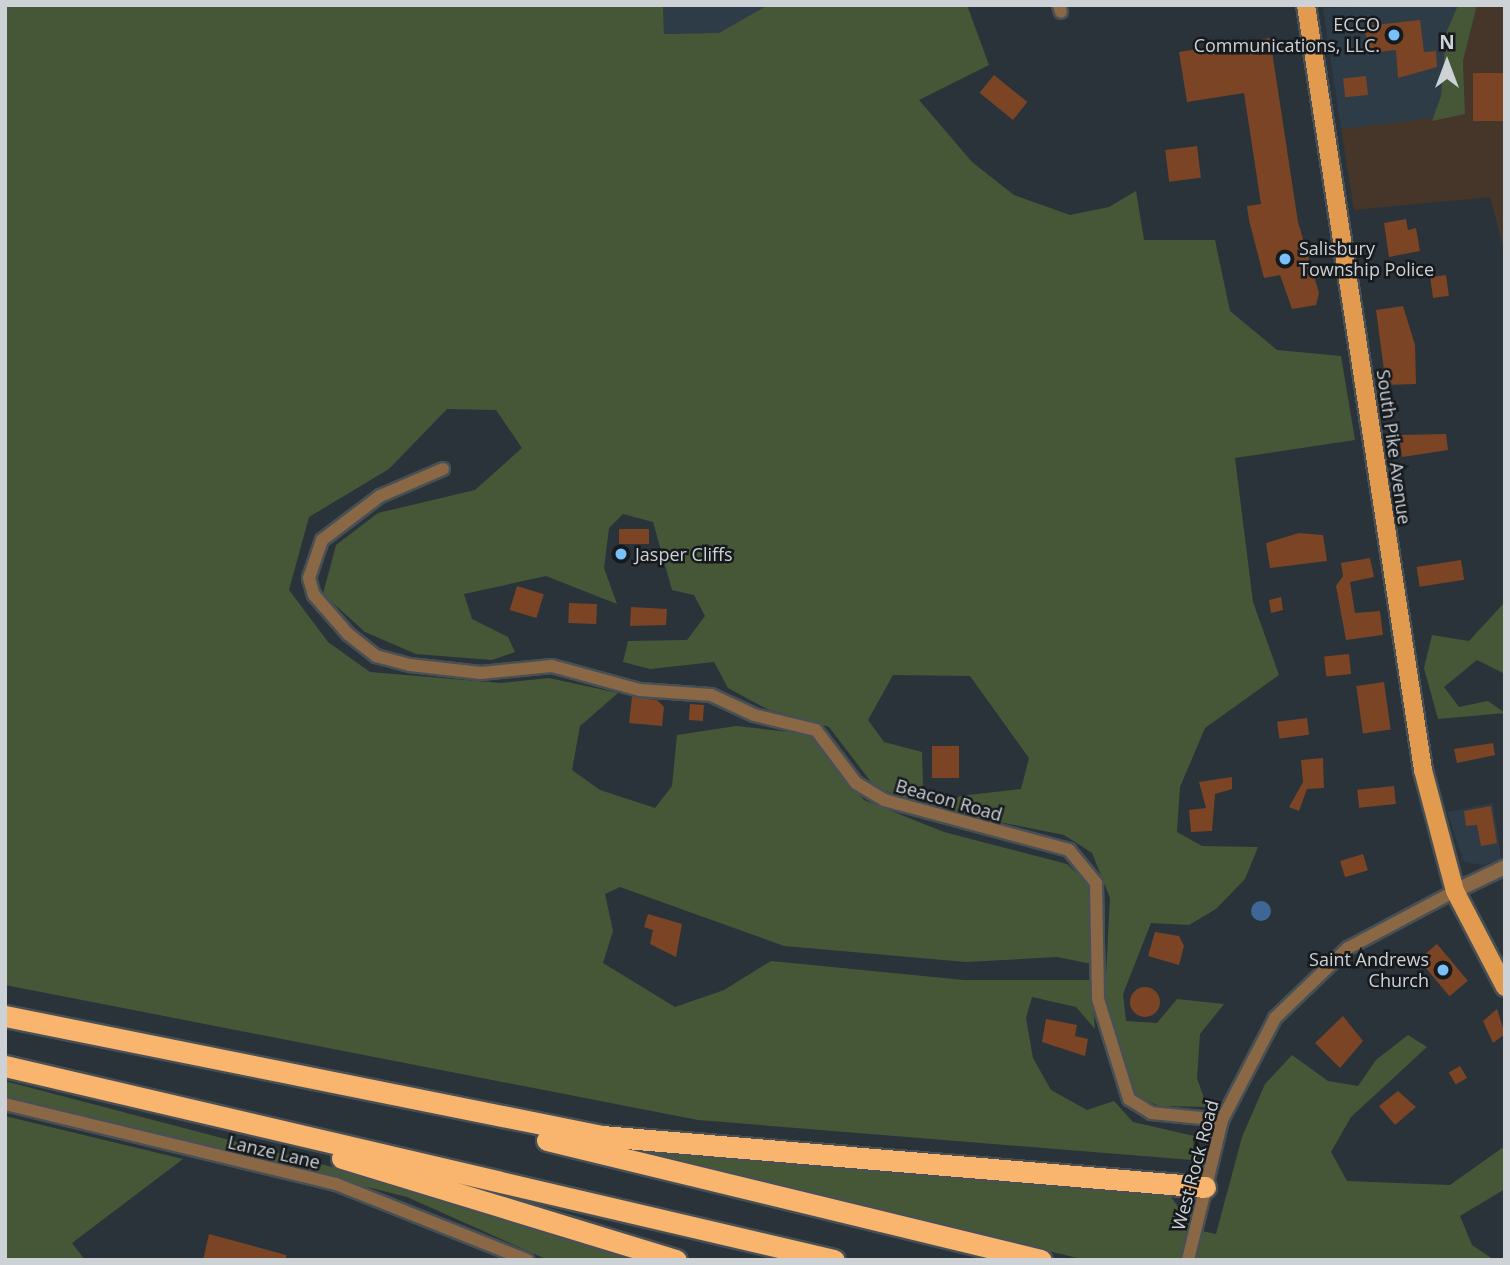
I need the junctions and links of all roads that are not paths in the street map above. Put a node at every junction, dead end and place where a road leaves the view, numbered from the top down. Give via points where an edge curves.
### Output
1 (1306, 5) edge
2 (443, 469) dead end
3 (1505, 867) edge
4 (1455, 891) junction
5 (1505, 987) edge
6 (5, 1017) edge
7 (5, 1068) edge
8 (5, 1104) edge
9 (1222, 1120) junction
10 (1205, 1187) junction
11 (527, 1260) edge
12 (676, 1260) edge
13 (834, 1260) edge
14 (1041, 1260) edge
15 (1188, 1260) edge

1 - 4 main road, South Pike Avenue via 1418,740
2 - 9 street, Beacon Road via 380,496 332,528 310,571 314,595 376,656 481,673 552,666 640,690 711,695 754,715 816,730 856,783 884,800 1069,850 1089,870 1100,898 1098,999 1129,1099 1151,1113
3 - 4 street
4 - 5 main road, South Pike Avenue
4 - 9 street, West Rock Road via 1348,948 1296,995 1258,1044
6 - 10 highway via 590,1134
6 - 14 highway via 828,1204
7 - 12 highway via 495,1200
7 - 13 highway
8 - 11 street, Lanze Lane via 336,1184
9 - 10 street, West Rock Road
10 - 15 street, West Rock Road

